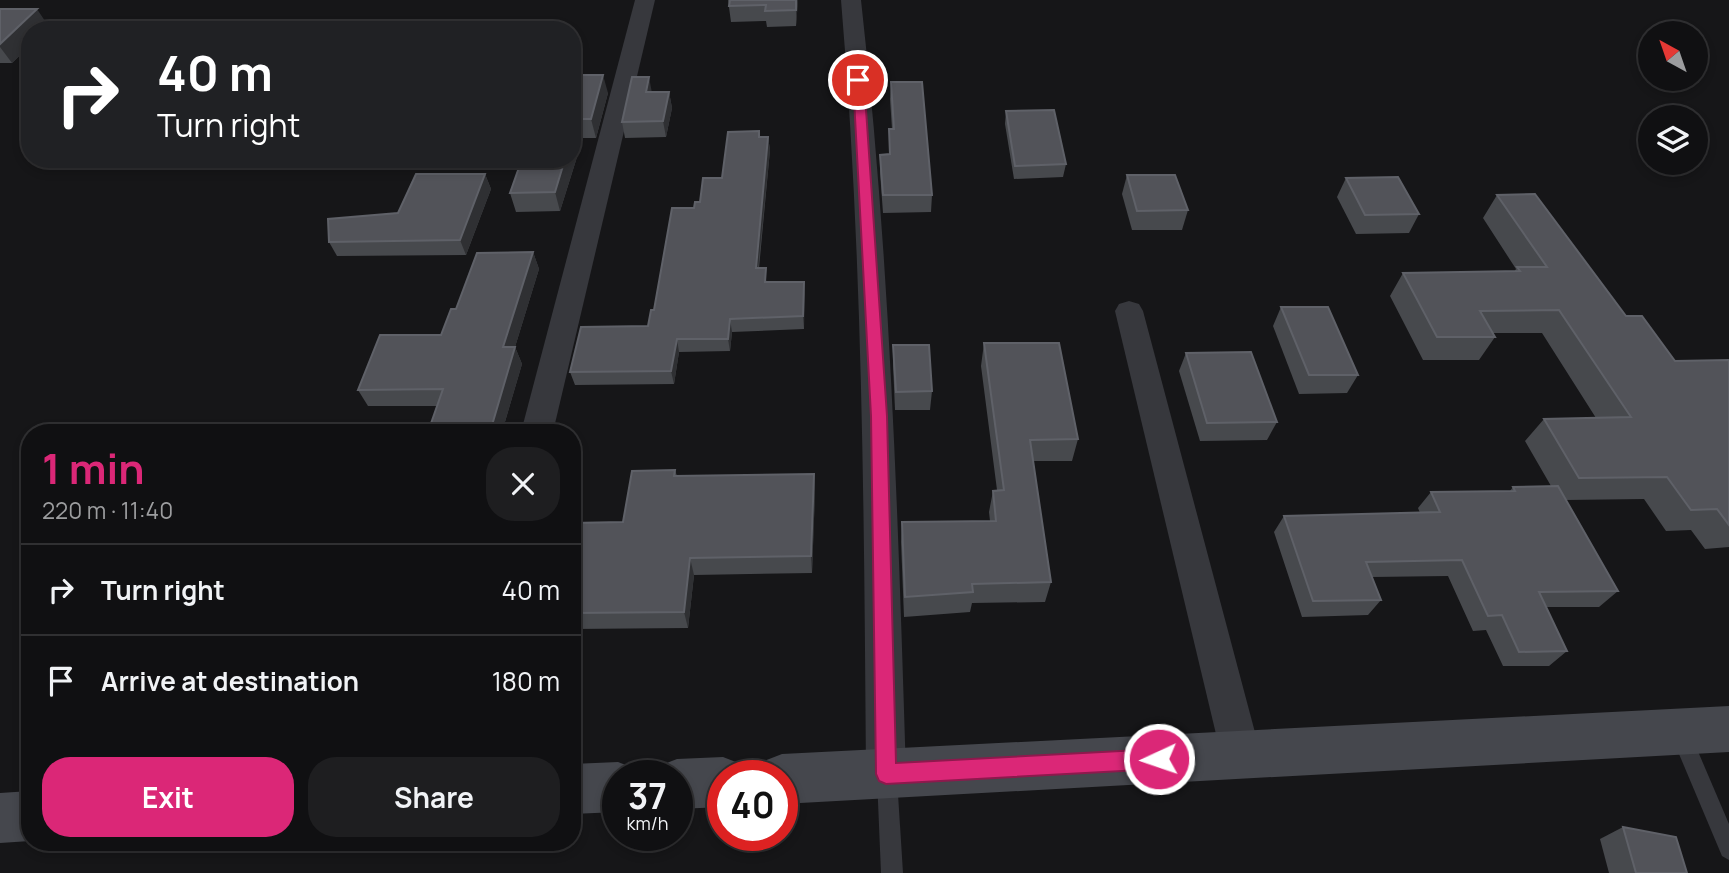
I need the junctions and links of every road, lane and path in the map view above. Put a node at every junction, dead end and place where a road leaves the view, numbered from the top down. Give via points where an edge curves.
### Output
1 (645, 0) edge
2 (851, 0) edge
3 (1129, 311) dead end
4 (539, 424) edge
5 (1729, 729) edge
6 (1680, 732) junction
7 (1241, 755) junction
8 (886, 774) junction
9 (798, 778) edge
10 (602, 787) edge
11 (581, 788) edge
12 (21, 817) edge
13 (0, 818) edge
14 (1729, 849) edge
15 (892, 873) edge

1 - 4 street
2 - 8 street via 879,416
3 - 7 street
5 - 6 street
6 - 7 street
6 - 14 lane
7 - 8 street
8 - 9 street
8 - 15 lane
10 - 11 street
12 - 13 street

